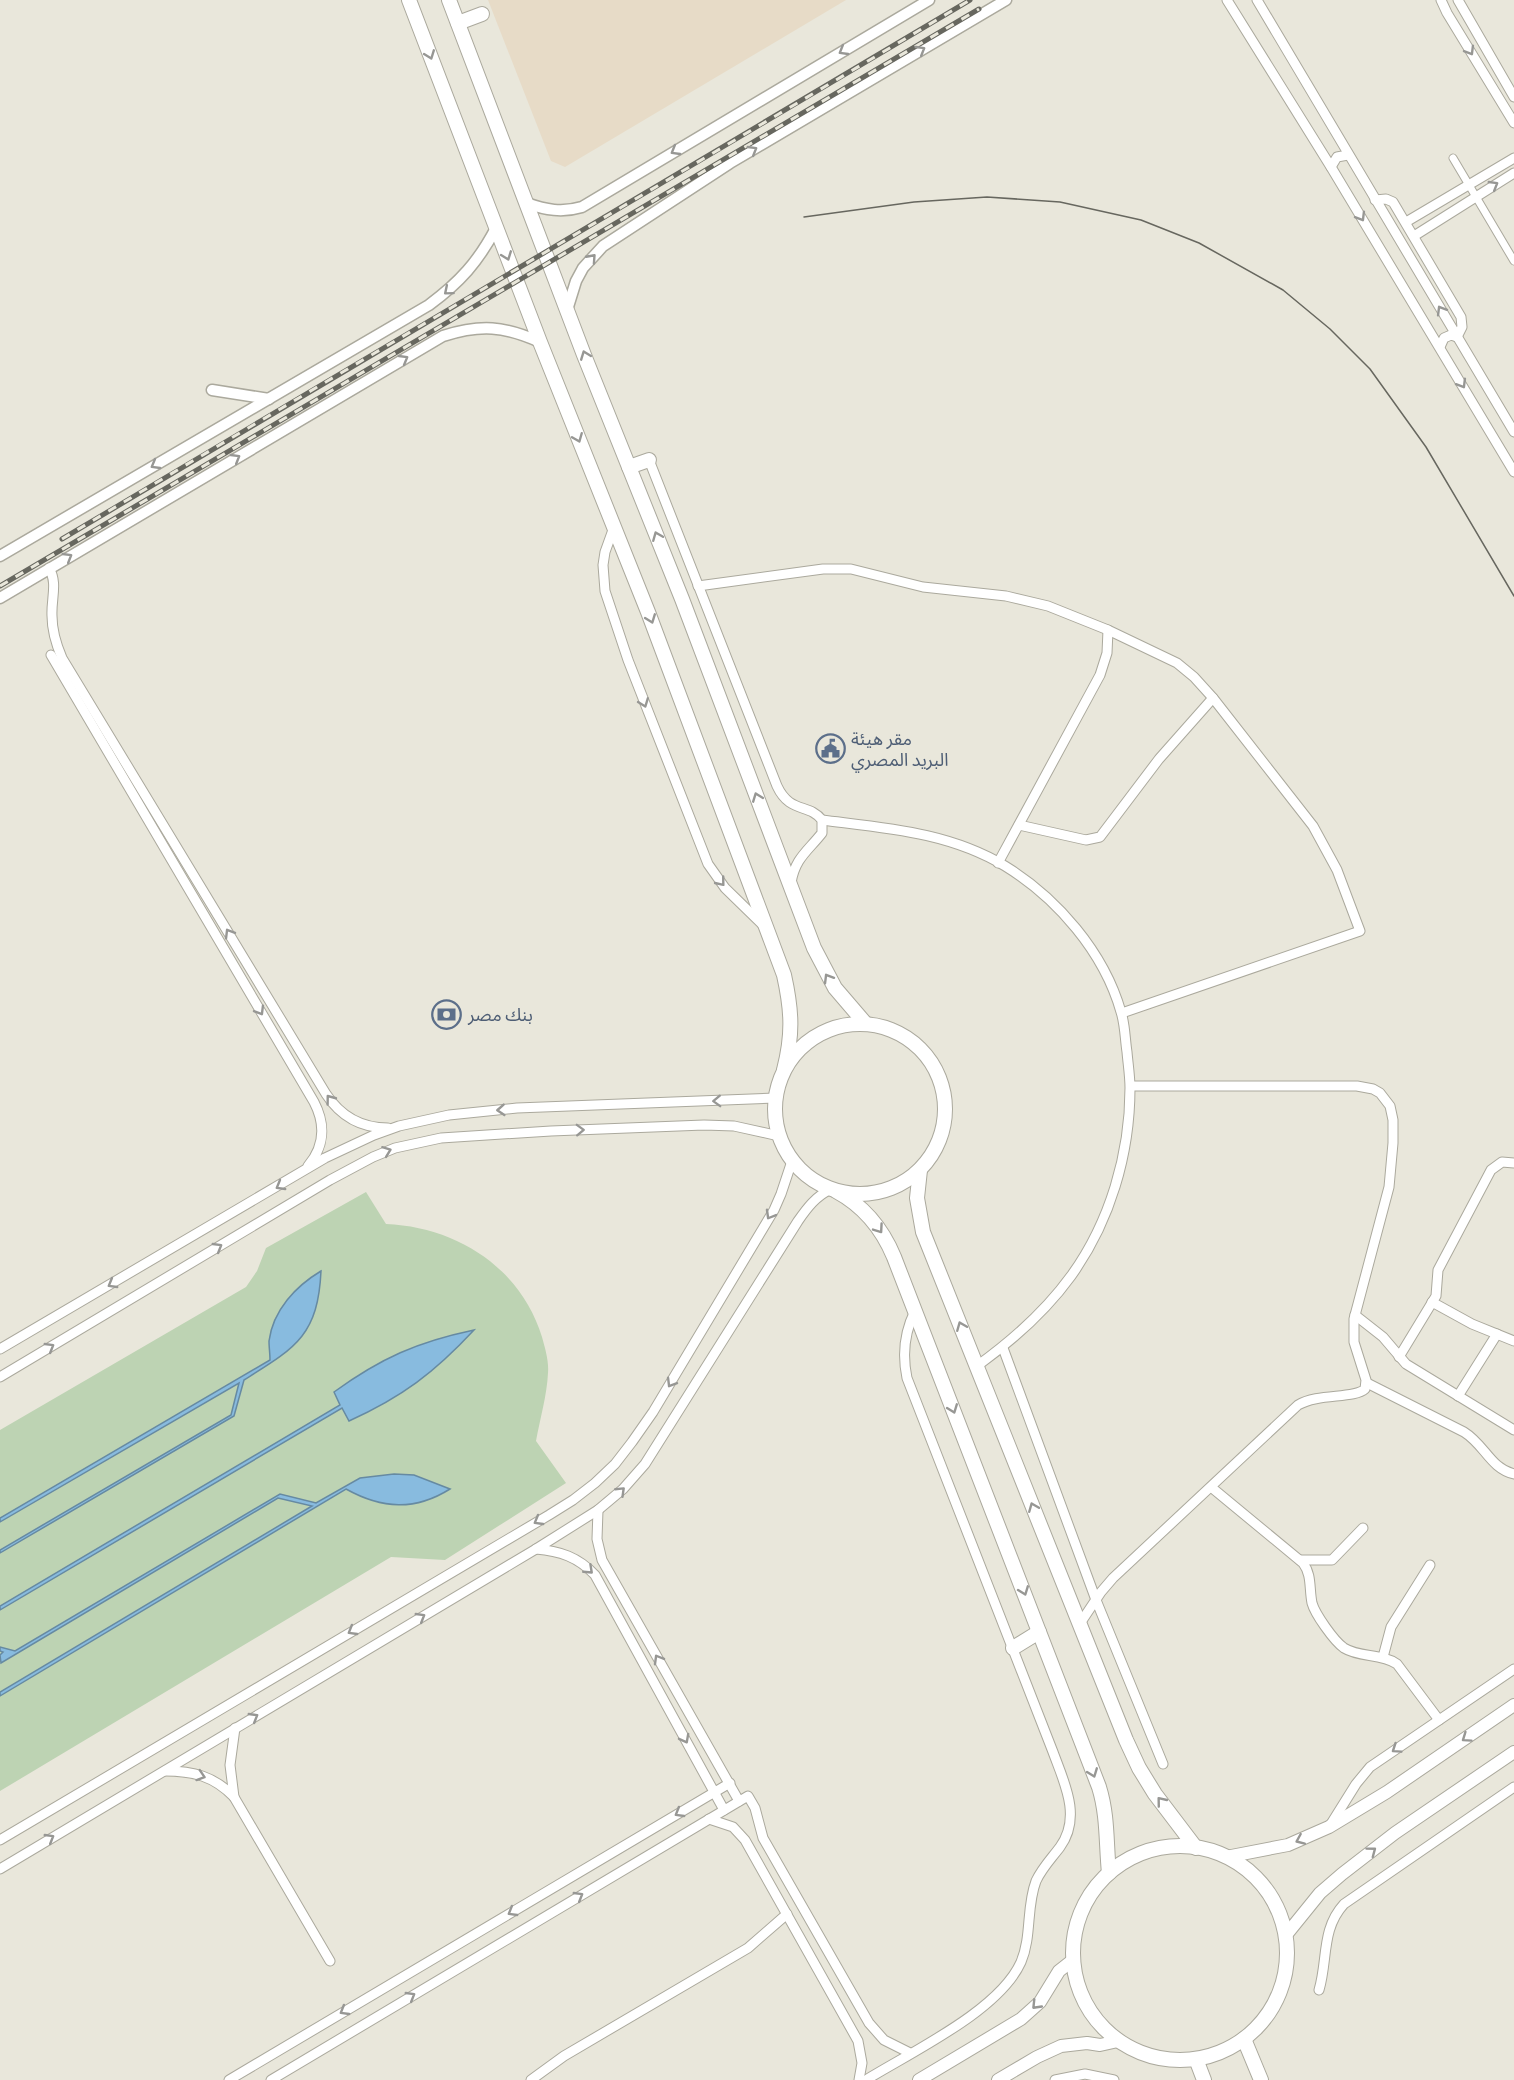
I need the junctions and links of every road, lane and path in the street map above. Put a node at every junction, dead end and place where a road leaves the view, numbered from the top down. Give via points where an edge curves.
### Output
1 (409, 0) edge
2 (449, 0) edge
3 (929, 0) edge
4 (1006, 0) edge
5 (1227, 0) edge
6 (1257, 0) edge
7 (1441, 0) edge
8 (1458, 0) edge
9 (482, 14) dead end
10 (458, 23) junction
11 (1514, 97) edge
12 (1514, 123) edge
13 (1348, 155) junction
14 (1453, 158) dead end
15 (1514, 158) edge
16 (1331, 167) junction
17 (1514, 173) edge
18 (1469, 184) junction
19 (1476, 196) junction
20 (1375, 200) junction
21 (526, 203) junction
22 (1406, 222) junction
23 (496, 228) junction
24 (1414, 236) junction
25 (1514, 261) edge
26 (567, 310) junction
27 (1457, 337) junction
28 (540, 342) junction
29 (1440, 347) junction
30 (212, 390) dead end
31 (269, 399) junction
32 (1514, 432) edge
33 (649, 460) joint
34 (629, 467) junction
35 (1514, 472) edge
36 (614, 527) junction
37 (0, 556) edge
38 (49, 568) junction
39 (698, 586) junction
40 (0, 598) edge
41 (1108, 630) junction
42 (51, 655) dead end
43 (1213, 698) junction
44 (822, 820) junction
45 (1019, 825) junction
46 (998, 863) junction
47 (188, 864) junction
48 (177, 870) junction
49 (200, 884) junction
50 (790, 885) junction
51 (189, 891) junction
52 (766, 929) junction
53 (1122, 1013) junction
54 (865, 1023) junction
55 (784, 1070) junction
56 (1131, 1086) junction
57 (775, 1098) junction
58 (399, 1126) junction
59 (779, 1136) junction
60 (792, 1161) junction
61 (1514, 1163) edge
62 (920, 1170) junction
63 (303, 1173) junction
64 (833, 1190) junction
65 (1432, 1302) junction
66 (915, 1311) junction
67 (1355, 1315) junction
68 (1497, 1334) junction
69 (1514, 1341) edge
70 (1002, 1348) junction
71 (0, 1349) edge
72 (1399, 1357) junction
73 (977, 1366) junction
74 (0, 1377) edge
75 (1367, 1383) junction
76 (1458, 1395) junction
77 (1514, 1430) edge
78 (1514, 1474) edge
79 (1211, 1487) junction
80 (598, 1510) junction
81 (1363, 1528) dead end
82 (536, 1549) junction
83 (1300, 1560) junction
84 (1430, 1565) dead end
85 (1096, 1600) junction
86 (1080, 1625) junction
87 (1040, 1632) junction
88 (1013, 1648) junction
89 (1383, 1657) junction
90 (1514, 1669) edge
91 (1514, 1705) edge
92 (1439, 1720) junction
93 (235, 1728) junction
94 (1514, 1752) edge
95 (1162, 1764) dead end
96 (162, 1771) junction
97 (730, 1783) junction
98 (1514, 1787) edge
99 (714, 1793) junction
100 (234, 1797) junction
101 (739, 1801) junction
102 (724, 1810) junction
103 (709, 1819) junction
104 (1329, 1827) junction
105 (0, 1840) edge
106 (1196, 1848) junction
107 (1226, 1857) junction
108 (0, 1869) edge
109 (1109, 1873) junction
110 (787, 1914) junction
111 (1286, 1935) junction
112 (1073, 1960) junction
113 (330, 1961) dead end
114 (1319, 1990) dead end
115 (1244, 2039) junction
116 (1118, 2041) junction
117 (910, 2053) junction
118 (1196, 2059) junction
119 (1262, 2078) edge
120 (229, 2080) edge
121 (271, 2080) edge
122 (531, 2080) edge
123 (859, 2080) edge
124 (866, 2080) edge
125 (919, 2080) edge
126 (998, 2080) edge
127 (1055, 2080) edge
128 (1113, 2080) edge
129 (1204, 2080) edge

1 -> 23 main road
2 - 10 main road
3 -> 21 street via 582,207 547,210
26 -> 4 street via 583,268 603,246 730,163
5 - 16 street
6 - 13 street
7 -> 12 street
8 - 11 street
9 - 10 main road
10 - 21 main road
13 - 16 street via 1337,157
13 - 20 street
14 - 18 street
15 - 18 street
16 -> 29 street
19 -> 17 street
18 - 19 street
18 - 22 street
19 - 24 street
19 - 25 street
20 - 22 street via 1390,200
27 -> 20 street
21 - 26 main road
22 - 24 street
23 -> 28 main road
23 -> 31 street via 469,272 450,290
24 - 27 street via 1461,317
34 -> 26 main road
27 - 29 street via 1444,338
27 - 32 street
28 -> 36 main road
38 -> 28 street via 443,336 492,327
29 -> 35 street
30 - 31 street
31 -> 37 street
33 - 34 main road
33 - 39 street
50 -> 34 main road
36 -> 52 main road
36 -> 52 street via 605,552 603,578 628,660 708,864
38 - 40 street
38 - 47 street via 54,581 53,631 62,658
39 - 41 street via 842,568 923,587 1027,600
39 - 44 street via 779,791 790,804
41 - 43 street via 1177,663
41 - 45 street via 1107,653 1100,675
42 - 48 street
43 - 45 street via 1159,759 1100,837 1086,840
43 - 53 street via 1312,826 1337,870 1360,930
44 - 46 street via 922,833
44 - 50 street via 822,833 800,856
45 - 46 street
46 - 53 street via 1051,901 1072,925 1106,974
47 - 48 street
47 - 49 street
48 - 51 street
49 - 51 street
58 -> 49 street via 378,1128 357,1123 332,1103
54 -> 50 main road via 823,969
51 -> 63 street via 318,1110 321,1144
52 - 55 main road via 790,1000 790,1047
53 - 56 street
54 - 55 main road via 840,1026 817,1035 798,1050
54 - 62 main road via 889,1028 911,1040 928,1057 940,1079 944,1127 935,1150
55 - 57 main road
56 - 67 street via 1365,1087 1385,1099 1393,1120 1389,1187
56 - 70 street via 1116,1185 1090,1246 1052,1301
57 -> 58 street via 517,1108 449,1115
57 - 59 main road
58 - 63 street via 349,1146
59 - 60 main road
74 -> 59 street via 330,1180 395,1148 441,1138 704,1125 734,1126
60 - 64 main road via 803,1173
60 -> 105 street via 774,1210 653,1412 615,1464 595,1483 549,1515
61 - 65 street via 1498,1163 1491,1170 1439,1267
62 - 64 main road via 881,1191 858,1194
73 -> 62 main road via 923,1232 916,1198
63 -> 71 street
64 -> 66 main road via 860,1207 878,1226 890,1246
80 -> 64 street via 645,1464 798,1221 822,1193
65 - 68 street
65 - 72 street
66 -> 87 main road
66 - 88 street via 904,1345 908,1378
67 - 72 street via 1383,1337
67 - 75 street via 1354,1342
68 - 69 street
68 - 76 street
70 - 73 street
70 - 85 street
72 - 76 street
86 -> 73 main road
75 - 78 street via 1464,1432 1500,1469
75 - 79 street via 1360,1393 1321,1396 1303,1402
76 - 77 street
79 - 83 street
79 - 85 street via 1113,1578
80 - 82 street
97 -> 80 street via 602,1560 597,1539
81 - 83 street via 1334,1558
93 -> 82 street
82 -> 99 street via 568,1555 596,1575
83 - 89 street via 1309,1573 1316,1612 1340,1645
84 - 89 street via 1390,1628
85 - 86 street
85 - 95 street
106 -> 86 main road via 1139,1768
87 - 88 main road
87 -> 109 main road via 1105,1806
88 - 117 street via 1069,1795 1069,1826 1064,1841 1037,1880 1026,1946 1013,1976 972,2014
89 - 92 street via 1401,1668
90 - 92 street
91 -> 104 main road
92 -> 104 street via 1365,1773
93 - 96 street
93 - 100 street via 230,1766
111 -> 94 main road via 1320,1893 1342,1874
96 -> 100 street via 204,1776
108 -> 96 street
97 - 99 street
97 - 101 street
98 - 114 street via 1344,1904 1328,1930
99 - 102 street
99 -> 120 street
100 - 113 street
101 - 102 street
101 - 117 street via 748,1796 763,1838 869,2023 884,2040
102 - 103 street
103 - 110 street via 728,1824 741,1834
121 -> 103 street
104 -> 107 main road via 1288,1845
106 - 107 main road
106 - 109 main road via 1150,1851
107 - 111 main road via 1244,1867 1265,1889
109 - 112 main road via 1089,1898 1076,1928
110 - 122 street via 748,1948 564,2056
110 - 123 street via 858,2041 862,2063
111 - 115 main road via 1287,1959 1279,1993 1261,2023
112 - 116 main road via 1090,2013
112 -> 125 main road via 1059,1971 1040,2002 1021,2019
115 - 118 main road via 1221,2052
115 - 119 main road
116 - 118 main road via 1155,2057
116 - 126 main road via 1061,2046
117 - 124 street
118 - 129 main road
127 - 128 street via 1076,2074

